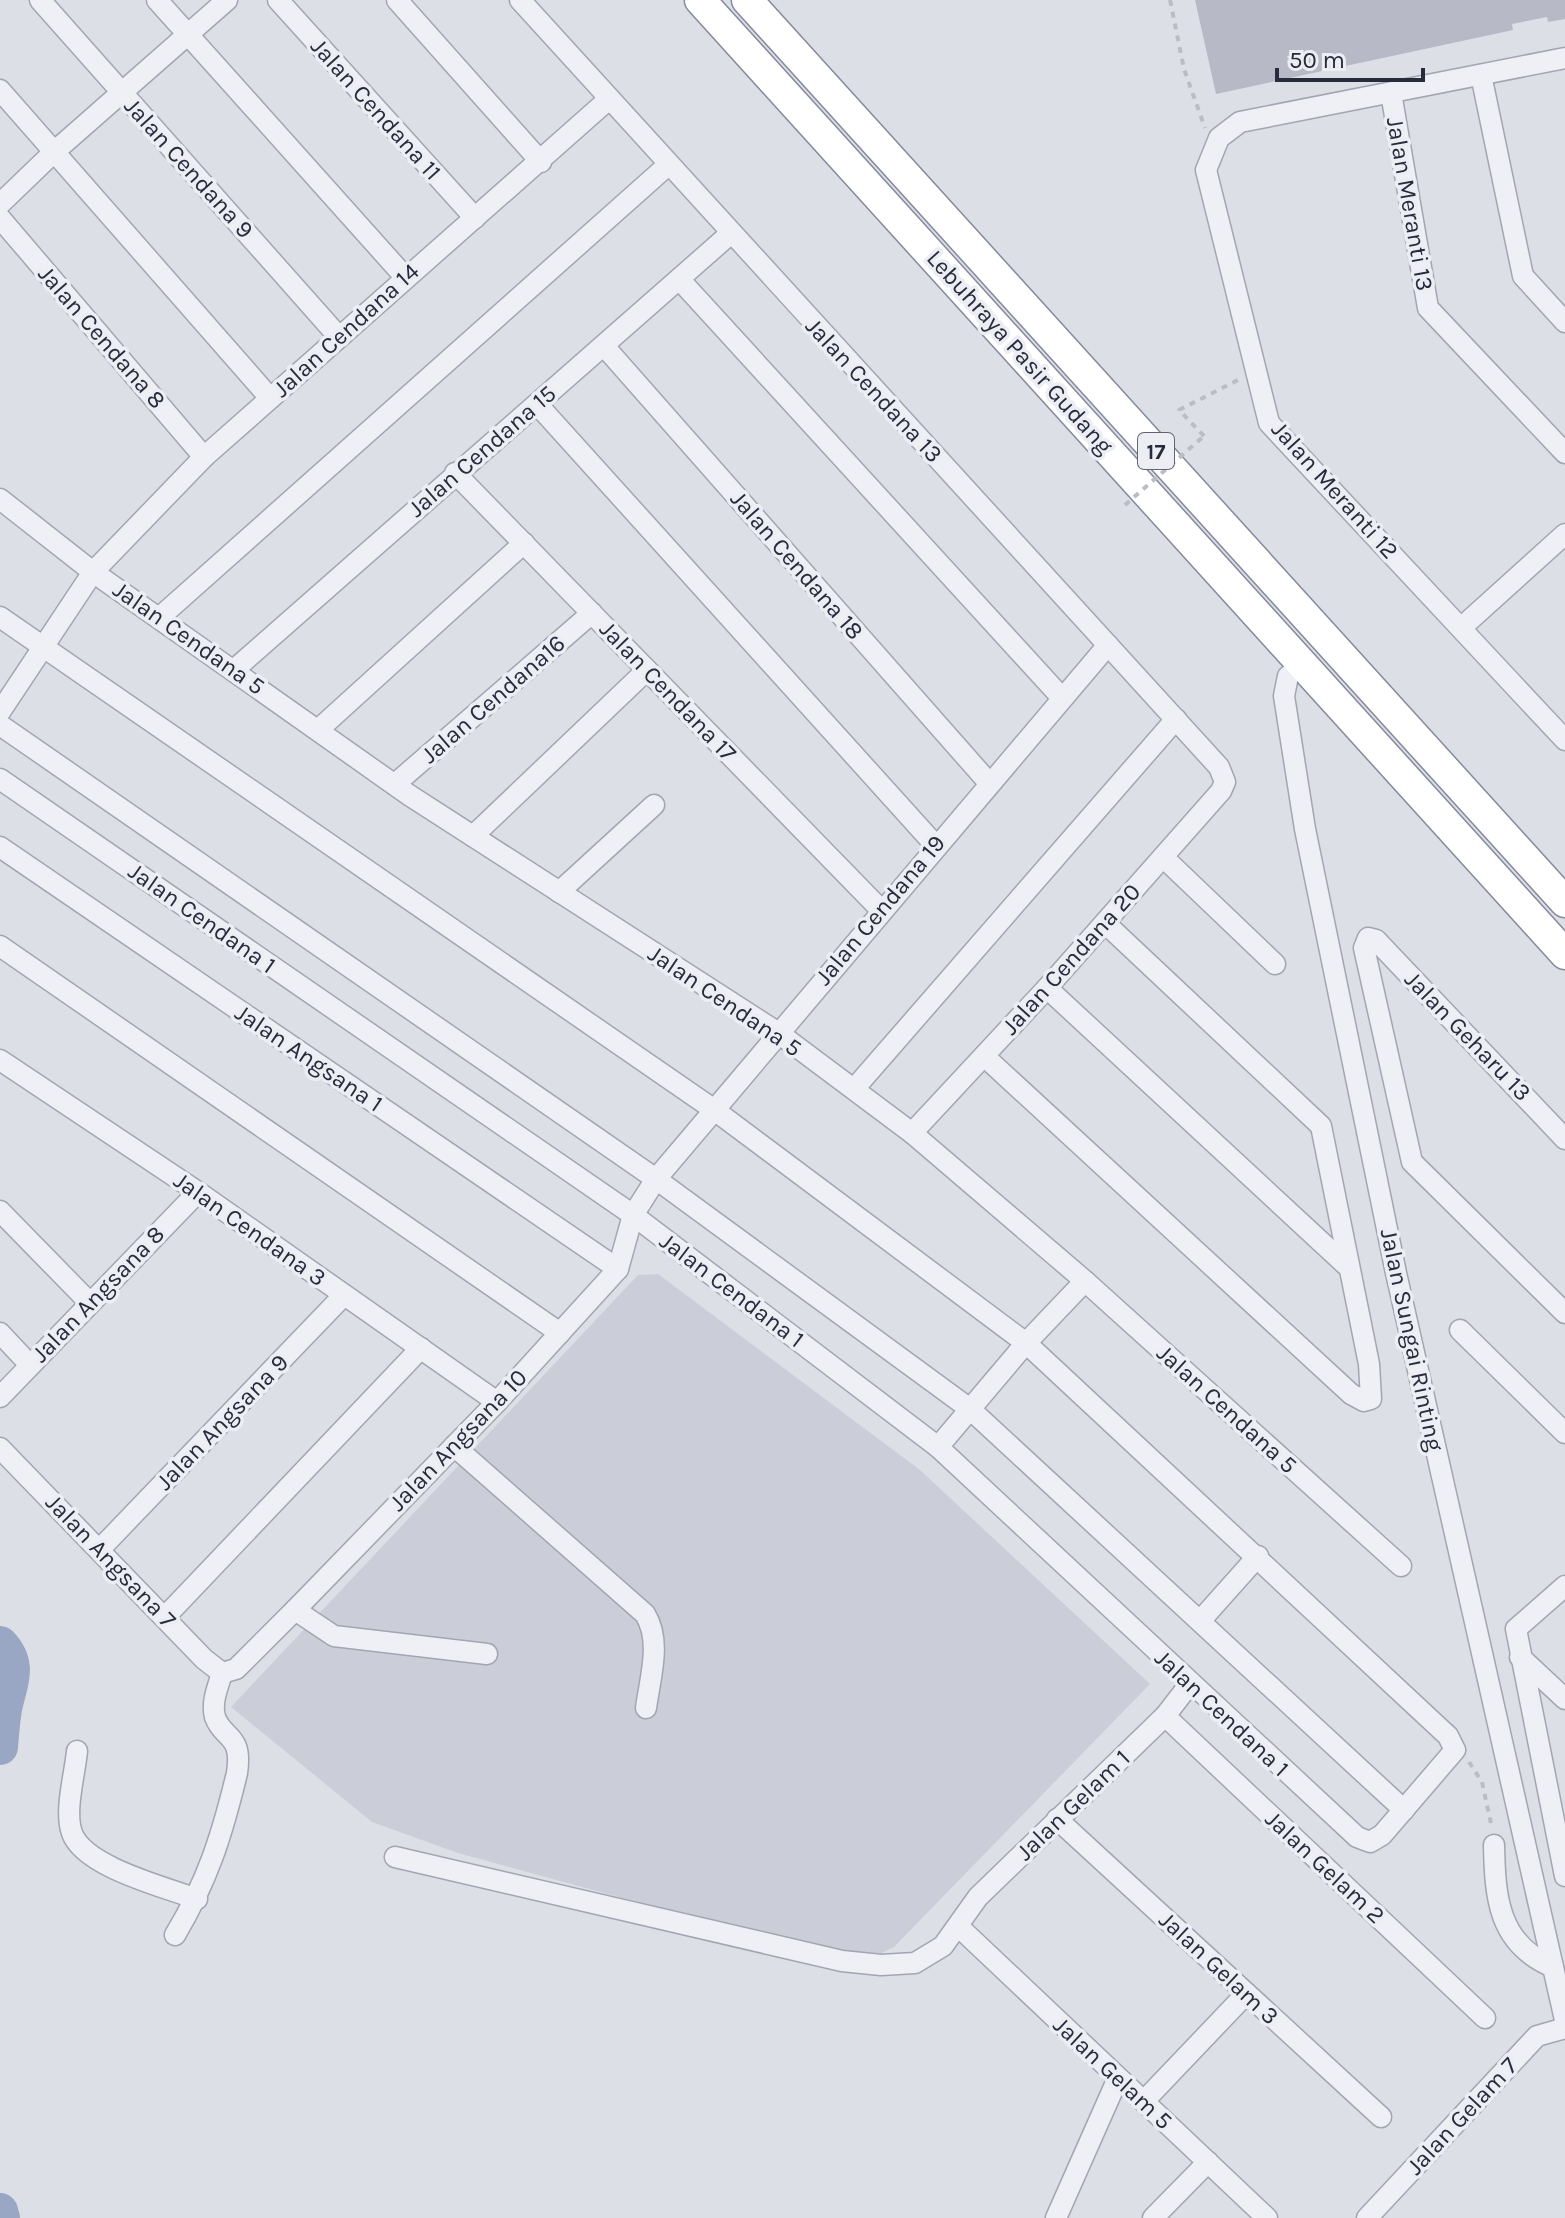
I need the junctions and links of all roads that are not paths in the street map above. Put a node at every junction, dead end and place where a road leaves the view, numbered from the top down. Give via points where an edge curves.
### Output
1 (40, 0) edge
2 (157, 0) edge
3 (227, 0) edge
4 (278, 0) edge
5 (397, 0) edge
6 (520, 0) edge
7 (700, 0) edge
8 (747, 0) edge
9 (188, 34) junction
10 (1565, 58) edge
11 (1481, 75) junction
12 (0, 90) edge
13 (121, 92) junction
14 (1391, 93) junction
15 (609, 99) junction
16 (54, 152) junction
17 (541, 162) junction
18 (668, 165) junction
19 (0, 204) edge
20 (0, 218) edge
21 (475, 218) junction
22 (730, 234) junction
23 (405, 277) junction
24 (680, 280) junction
25 (1565, 322) edge
26 (338, 336) junction
27 (604, 346) junction
28 (270, 398) junction
29 (537, 404) junction
30 (1565, 453) edge
31 (204, 457) junction
32 (455, 473) junction
33 (0, 499) edge
34 (1565, 534) edge
35 (524, 543) junction
36 (93, 572) junction
37 (592, 613) junction
38 (0, 617) edge
39 (160, 617) junction
40 (1462, 627) junction
41 (1108, 645) junction
42 (44, 650) junction
43 (1302, 665) junction
44 (235, 669) junction
45 (647, 670) junction
46 (1062, 698) junction
47 (0, 712) edge
48 (1176, 719) junction
49 (0, 725) edge
50 (319, 729) junction
51 (1565, 740) edge
52 (0, 779) edge
53 (1225, 782) joint
54 (989, 783) junction
55 (395, 784) junction
56 (654, 805) dead end
57 (473, 836) junction
58 (936, 846) junction
59 (0, 847) edge
60 (1163, 857) junction
61 (559, 892) junction
62 (1565, 902) edge
63 (881, 910) junction
64 (1105, 923) junction
65 (0, 946) edge
66 (1565, 954) edge
67 (1275, 964) dead end
68 (1047, 988) junction
69 (777, 1032) junction
70 (984, 1056) junction
71 (0, 1060) edge
72 (854, 1089) junction
73 (713, 1109) junction
74 (912, 1133) junction
75 (1565, 1139) edge
76 (656, 1179) junction
77 (198, 1192) junction
78 (0, 1211) edge
79 (633, 1215) junction
80 (1346, 1265) junction
81 (618, 1269) junction
82 (1085, 1281) junction
83 (344, 1295) junction
84 (89, 1302) junction
85 (1565, 1313) edge
86 (1460, 1330) dead end
87 (0, 1333) edge
88 (560, 1333) junction
89 (1026, 1343) junction
90 (421, 1348) junction
91 (30, 1365) junction
92 (0, 1397) edge
93 (497, 1402) junction
94 (970, 1409) junction
95 (1565, 1433) edge
96 (454, 1446) junction
97 (938, 1447) junction
98 (0, 1448) edge
99 (100, 1549) junction
100 (1258, 1556) junction
101 (1401, 1566) dead end
102 (1565, 1586) edge
103 (295, 1610) junction
104 (165, 1617) junction
105 (1200, 1621) junction
106 (487, 1654) dead end
107 (1520, 1657) junction
108 (222, 1673) junction
109 (1189, 1685) junction
110 (1565, 1699) edge
111 (646, 1708) dead end
112 (1165, 1716) junction
113 (77, 1751) dead end
114 (1404, 1810) junction
115 (1057, 1819) junction
116 (1560, 1834) edge
117 (1494, 1845) road end
118 (395, 1857) dead end
119 (1565, 1876) edge
120 (197, 1899) junction
121 (959, 1927) junction
122 (175, 1935) dead end
123 (1553, 1967) junction
124 (1246, 1994) junction
125 (1485, 2018) dead end
126 (1565, 2020) edge
127 (1565, 2028) edge
128 (1118, 2078) junction
129 (1144, 2101) junction
130 (1381, 2117) dead end
131 (1208, 2162) junction
132 (1375, 2215) edge
133 (1056, 2218) edge
134 (1153, 2218) edge
135 (1267, 2218) edge

1 - 13 street, Jalan Cendana 9
2 - 9 street
3 - 9 street
4 - 21 street, Jalan Cendana 11
5 - 17 street
6 - 15 street, Jalan Cendana 13
7 - 43 highway, Lebuhraya Pasir Gudang / 17
8 - 62 highway, Lebuhraya Pasir Gudang / 17
9 - 13 street
9 - 23 street
10 - 11 street
11 - 14 street
11 - 25 street via 1523,276
12 - 16 street
13 - 16 street
13 - 26 street, Jalan Cendana 9
14 - 30 street, Jalan Meranti 13 via 1428,308
14 - 40 street, Jalan Meranti 12 via 1240,122 1217,142 1206,170 1269,423
15 - 17 street, Jalan Cendana 14
15 - 18 street, Jalan Cendana 13
16 - 19 street
16 - 28 street
17 - 21 street, Jalan Cendana 14
18 - 22 street, Jalan Cendana 13
18 - 39 street
20 - 31 street, Jalan Cendana 8
21 - 23 street, Jalan Cendana 14
22 - 24 street, Jalan Cendana 15
22 - 41 street, Jalan Cendana 13
23 - 26 street, Jalan Cendana 14
24 - 27 street, Jalan Cendana 15
24 - 46 street
26 - 28 street, Jalan Cendana 14
27 - 29 street, Jalan Cendana 15
27 - 54 street, Jalan Cendana 18
28 - 31 street, Jalan Cendana 14
29 - 32 street, Jalan Cendana 15
29 - 58 street
31 - 36 street, Jalan Cendana 14
32 - 35 street, Jalan Cendana 17
32 - 44 street, Jalan Cendana 15
33 - 36 street, Jalan Cendana 5
34 - 40 street
35 - 37 street, Jalan Cendana 17
35 - 50 street
36 - 39 street, Jalan Cendana 5
36 - 42 street, Jalan Cendana 14
37 - 45 street, Jalan Cendana 17
37 - 55 street, Jalan Cendana16
38 - 42 street
39 - 44 street, Jalan Cendana 5
40 - 51 street, Jalan Meranti 12
41 - 46 street, Jalan Cendana 19
41 - 48 street, Jalan Cendana 13
42 - 47 street, Jalan Cendana 14
42 - 73 street
43 - 66 highway, Lebuhraya Pasir Gudang / 17
43 - 123 street, Jalan Sungai Rinting via 1288,676 1284,696 1305,829 1396,1273
44 - 50 street, Jalan Cendana 5
45 - 57 street
45 - 63 street, Jalan Cendana 17
46 - 54 street, Jalan Cendana 19
48 - 53 street, Jalan Cendana 13 via 1219,767
48 - 72 street
49 - 76 street, Jalan Cendana 1
50 - 55 street, Jalan Cendana 5
52 - 79 street, Jalan Cendana 1
53 - 60 street, Jalan Cendana 20
54 - 58 street, Jalan Cendana 19
55 - 57 street, Jalan Cendana 5
56 - 61 street
57 - 61 street, Jalan Cendana 5
58 - 63 street, Jalan Cendana 19
59 - 81 street, Jalan Angsana 1
60 - 64 street, Jalan Cendana 20
60 - 67 street
61 - 69 street, Jalan Cendana 5
63 - 69 street, Jalan Cendana 19
64 - 68 street, Jalan Cendana 20
64 - 80 street via 1321,1126
65 - 88 street
68 - 70 street, Jalan Cendana 20
68 - 80 street
69 - 72 street, Jalan Cendana 5
69 - 73 street, Jalan Cendana 19
70 - 74 street, Jalan Cendana 20
70 - 80 street via 1364,1401 1371,1399 1373,1390
71 - 77 street, Jalan Cendana 3
72 - 74 street, Jalan Cendana 5
73 - 76 street, Jalan Cendana 19
73 - 89 street
74 - 82 street, Jalan Cendana 5
75 - 85 street, Jalan Geharu 13 via 1376,940 1368,938 1364,948 1412,1162
76 - 79 street, Jalan Angsana 10
76 - 94 street, Jalan Cendana 1
77 - 83 street, Jalan Cendana 3
77 - 84 street, Jalan Angsana 8
78 - 84 street
79 - 81 street, Jalan Angsana 10
79 - 97 street, Jalan Cendana 1
81 - 88 street, Jalan Angsana 10
82 - 89 street
82 - 101 street, Jalan Cendana 5
83 - 90 street, Jalan Cendana 3
83 - 99 street, Jalan Angsana 9
84 - 91 street, Jalan Angsana 8
86 - 95 street
87 - 91 street
88 - 93 street, Jalan Angsana 10
89 - 94 street
89 - 100 street
90 - 93 street, Jalan Cendana 3
90 - 104 street
91 - 92 street, Jalan Angsana 8
93 - 96 street, Jalan Angsana 10
94 - 97 street
94 - 105 street, Jalan Cendana 1
96 - 103 street, Jalan Angsana 10
96 - 111 street via 645,1614 655,1642
97 - 109 street, Jalan Cendana 1
98 - 99 street, Jalan Angsana 7
99 - 104 street, Jalan Angsana 7
100 - 105 street
100 - 114 street, Jalan Cendana 1 via 1448,1736 1455,1750
102 - 107 street via 1516,1629
103 - 106 street via 334,1636
103 - 108 street, Jalan Angsana 10 via 236,1669
104 - 108 street, Jalan Angsana 7
105 - 114 street, Jalan Cendana 1
107 - 110 street
107 - 116 street
108 - 120 street via 214,1713 234,1741 239,1761 217,1853
109 - 112 street, Jalan Gelam 1
109 - 114 street, Jalan Cendana 1 via 1357,1837 1370,1842
112 - 115 street, Jalan Gelam 1
112 - 125 street, Jalan Gelam 2
113 - 120 street via 70,1821 80,1845 95,1859
115 - 121 street, Jalan Gelam 1 via 978,1897
115 - 124 street, Jalan Gelam 3
116 - 119 street
117 - 123 street via 1500,1915 1534,1959
118 - 121 street, Jalan Gelam 1 via 863,1964 915,1963 943,1946
120 - 122 street
121 - 128 street, Jalan Gelam 5
123 - 126 street, Jalan Sungai Rinting
124 - 129 street
124 - 130 street, Jalan Gelam 3
127 - 132 street, Jalan Gelam 7 via 1537,2036
128 - 129 street, Jalan Gelam 5
128 - 133 street
129 - 131 street, Jalan Gelam 5
131 - 134 street
131 - 135 street, Jalan Gelam 5

